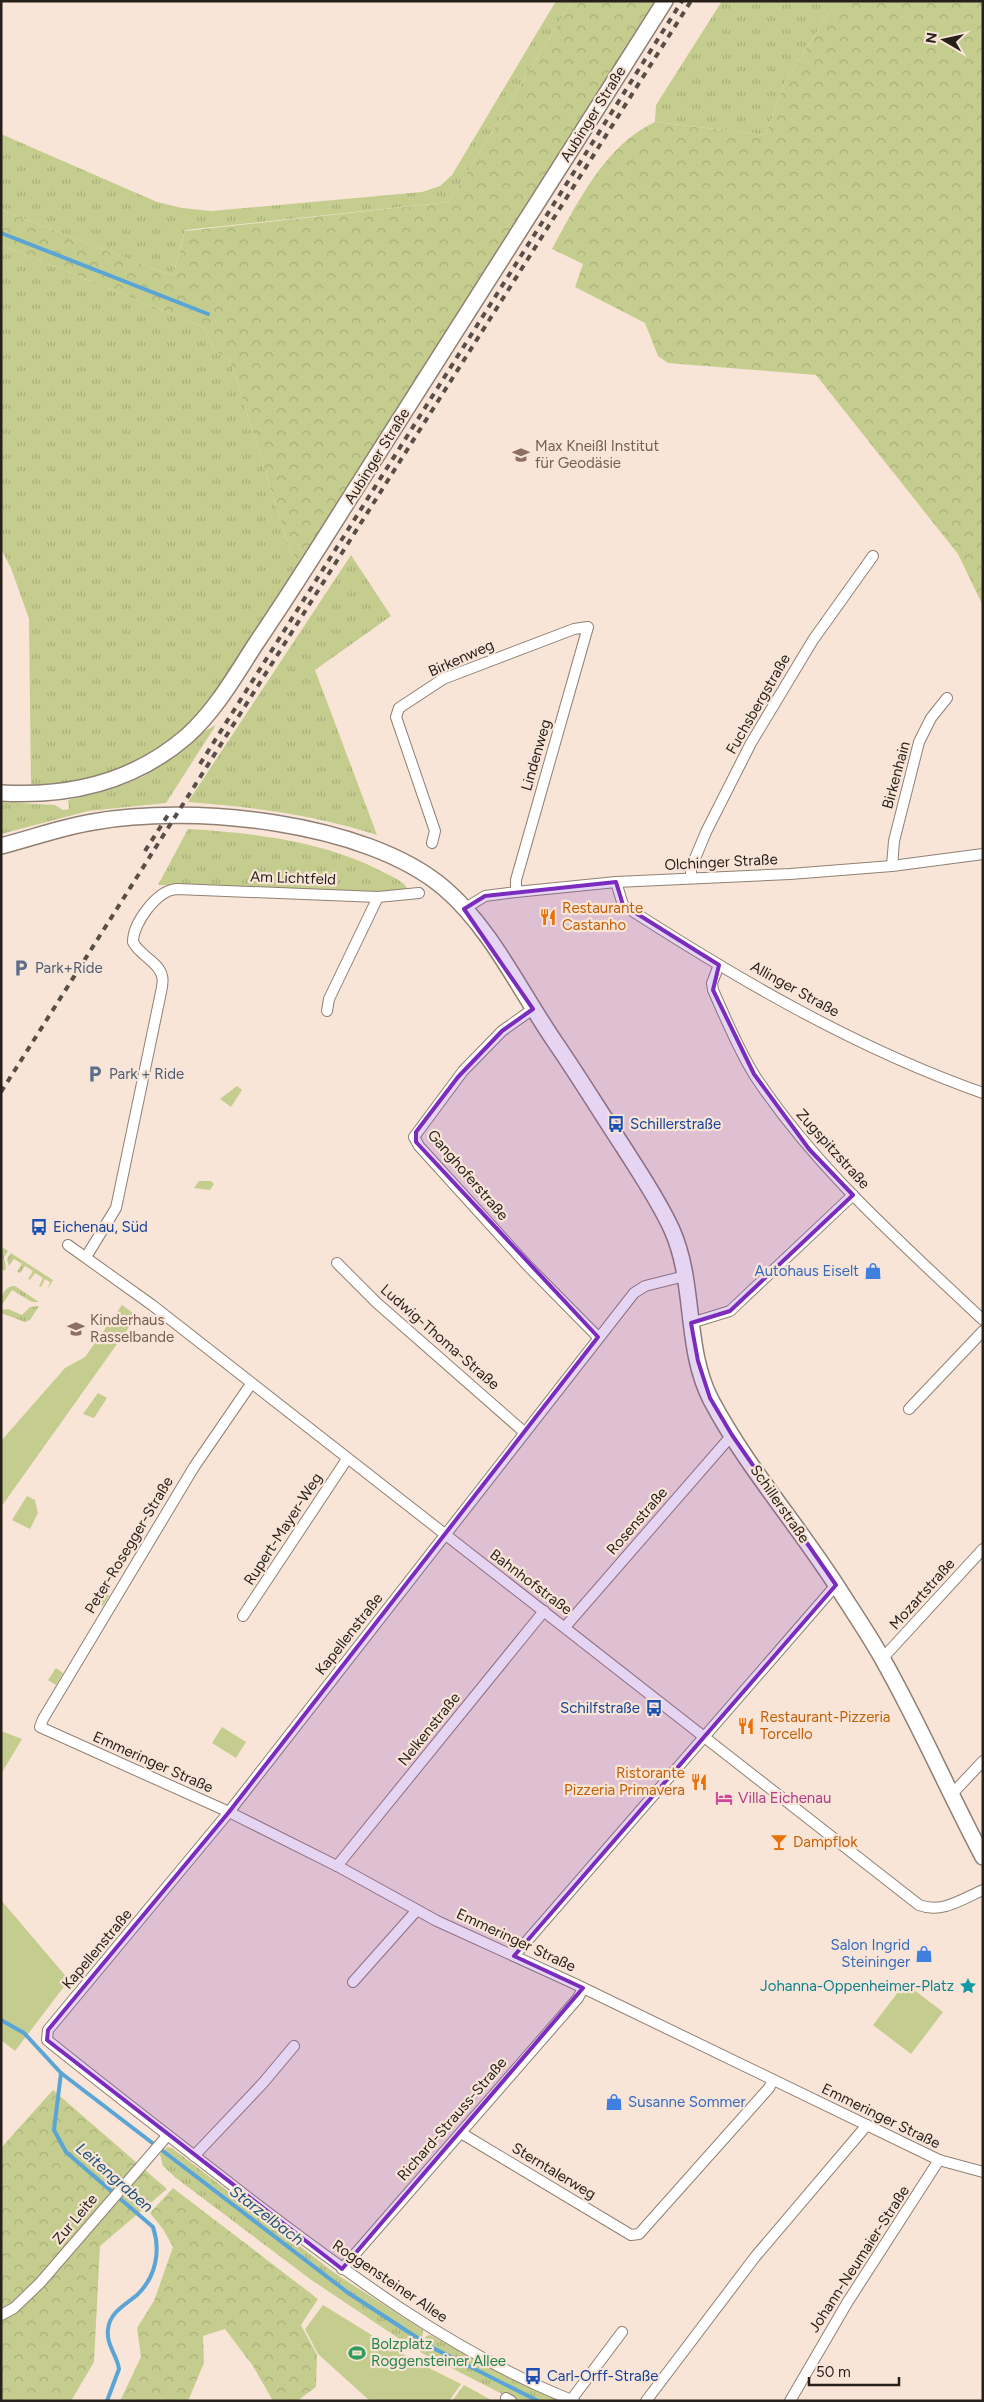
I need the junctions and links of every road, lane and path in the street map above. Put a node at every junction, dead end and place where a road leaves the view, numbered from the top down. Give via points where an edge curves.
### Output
1 (665, 1) edge
2 (873, 556) dead end
3 (588, 627) joint
4 (947, 698) dead end
5 (1, 793) edge
6 (432, 843) dead end
7 (1, 846) edge
8 (983, 854) edge
9 (892, 866) junction
10 (691, 878) junction
11 (616, 882) junction
12 (516, 892) junction
13 (419, 893) dead end
14 (378, 896) junction
15 (464, 910) junction
16 (719, 965) junction
17 (533, 1009) junction
18 (327, 1011) dead end
19 (983, 1093) edge
20 (852, 1195) junction
21 (68, 1245) dead end
22 (86, 1257) junction
23 (337, 1263) dead end
24 (685, 1276) junction
25 (983, 1320) edge
26 (691, 1323) junction
27 (983, 1331) edge
28 (598, 1337) junction
29 (251, 1384) junction
30 (909, 1409) dead end
31 (524, 1432) junction
32 (732, 1435) junction
33 (347, 1458) junction
34 (446, 1536) junction
35 (983, 1549) edge
36 (836, 1585) junction
37 (544, 1611) junction
38 (243, 1616) dead end
39 (565, 1627) junction
40 (882, 1659) junction
41 (40, 1727) joint
42 (704, 1735) junction
43 (983, 1761) edge
44 (952, 1795) junction
45 (229, 1812) junction
46 (983, 1856) edge
47 (337, 1866) junction
48 (983, 1890) edge
49 (417, 1910) junction
50 (514, 1956) junction
51 (353, 1982) dead end
52 (583, 1988) junction
53 (48, 2030) joint
54 (294, 2046) dead end
55 (774, 2080) junction
56 (867, 2125) junction
57 (461, 2132) junction
58 (166, 2139) junction
59 (194, 2156) junction
60 (939, 2160) junction
61 (983, 2172) edge
62 (342, 2269) junction
63 (1, 2315) edge
64 (622, 2332) dead end
65 (572, 2400) edge
66 (646, 2401) edge
67 (790, 2401) edge

1 - 5 main road, Aubinger Straße via 305,570 208,714 188,735 157,758 109,782 70,792
2 - 10 street, Fuchsbergstraße via 813,640 750,744 706,832 691,868
3 - 6 street, Birkenweg via 574,629 443,679 399,708 396,717 435,831
3 - 12 street, Lindenweg via 518,871
4 - 9 street, Birkenhain via 931,718 919,742 894,841
7 - 15 main road, Schillerstraße via 60,829 128,817 226,816 284,824 394,856 431,877
8 - 9 street, Olchinger Straße
9 - 10 street, Olchinger Straße
10 - 11 street, Olchinger Straße
11 - 12 street, Olchinger Straße
11 - 16 street, Allinger Straße via 623,905
12 - 15 street, Olchinger Straße via 484,896
13 - 14 street, Am Lichtfeld
14 - 18 street via 329,999
14 - 22 street, Am Lichtfeld via 178,889 166,891 156,899 134,930 133,942 139,952 158,968 162,976 160,996 116,1208
15 - 17 main road, Schillerstraße via 483,932
16 - 19 street, Allinger Straße via 845,1034
16 - 20 street, Zugspitzstraße via 712,983 714,990 754,1074 809,1148
17 - 24 main road, Schillerstraße via 662,1208 674,1235
17 - 28 street, Ganghoferstraße via 502,1031 463,1071 414,1137 423,1151 527,1265
20 - 25 street, Zugspitzstraße
20 - 26 street via 730,1311
21 - 22 street, Bahnhofstraße
22 - 29 street, Bahnhofstraße
23 - 31 street, Ludwig-Thoma-Straße via 377,1303
24 - 26 main road, Schillerstraße
24 - 28 street, Kapellenstraße via 634,1292
26 - 32 main road, Schillerstraße via 703,1380
27 - 30 street
28 - 31 street, Kapellenstraße
29 - 33 street, Bahnhofstraße
29 - 41 street, Peter-Rosegger-Straße via 194,1467
31 - 34 street, Kapellenstraße
32 - 36 main road, Schillerstraße
32 - 39 street, Rosenstraße
33 - 34 street, Bahnhofstraße
33 - 38 street, Rupert-Mayer-Weg
34 - 37 street, Bahnhofstraße
34 - 45 street, Kapellenstraße
35 - 40 street, Mozartstraße
36 - 40 main road, Schillerstraße
36 - 42 street
37 - 39 street, Bahnhofstraße
37 - 47 street, Nelkenstraße
39 - 42 street, Bahnhofstraße
40 - 44 main road, Schillerstraße
41 - 45 street, Emmeringer Straße
42 - 48 street, Bahnhofstraße via 919,1905 940,1909
42 - 50 street
43 - 44 street
44 - 46 main road, Schillerstraße
45 - 47 street, Emmeringer Straße
45 - 53 street, Kapellenstraße
47 - 49 street, Emmeringer Straße
49 - 50 street, Emmeringer Straße
49 - 51 street
50 - 52 street, Emmeringer Straße
52 - 55 street, Emmeringer Straße
52 - 57 street, Richard-Strauss-Straße via 578,1998
53 - 58 street, Roggensteiner Allee via 47,2040
54 - 59 street
55 - 56 street, Emmeringer Straße
55 - 57 street, Sterntalerweg via 639,2234 631,2235
56 - 60 street, Emmeringer Straße
56 - 66 street via 755,2257
57 - 62 street, Richard-Strauss-Straße
58 - 59 street, Roggensteiner Allee
58 - 63 street, Zur Leite via 40,2284 14,2308
59 - 62 street, Roggensteiner Allee
60 - 61 street, Emmeringer Straße
60 - 67 street, Johann-Neumaier-Straße via 847,2303
62 - 65 street, Roggensteiner Allee via 430,2327 527,2380
64 - 65 street

